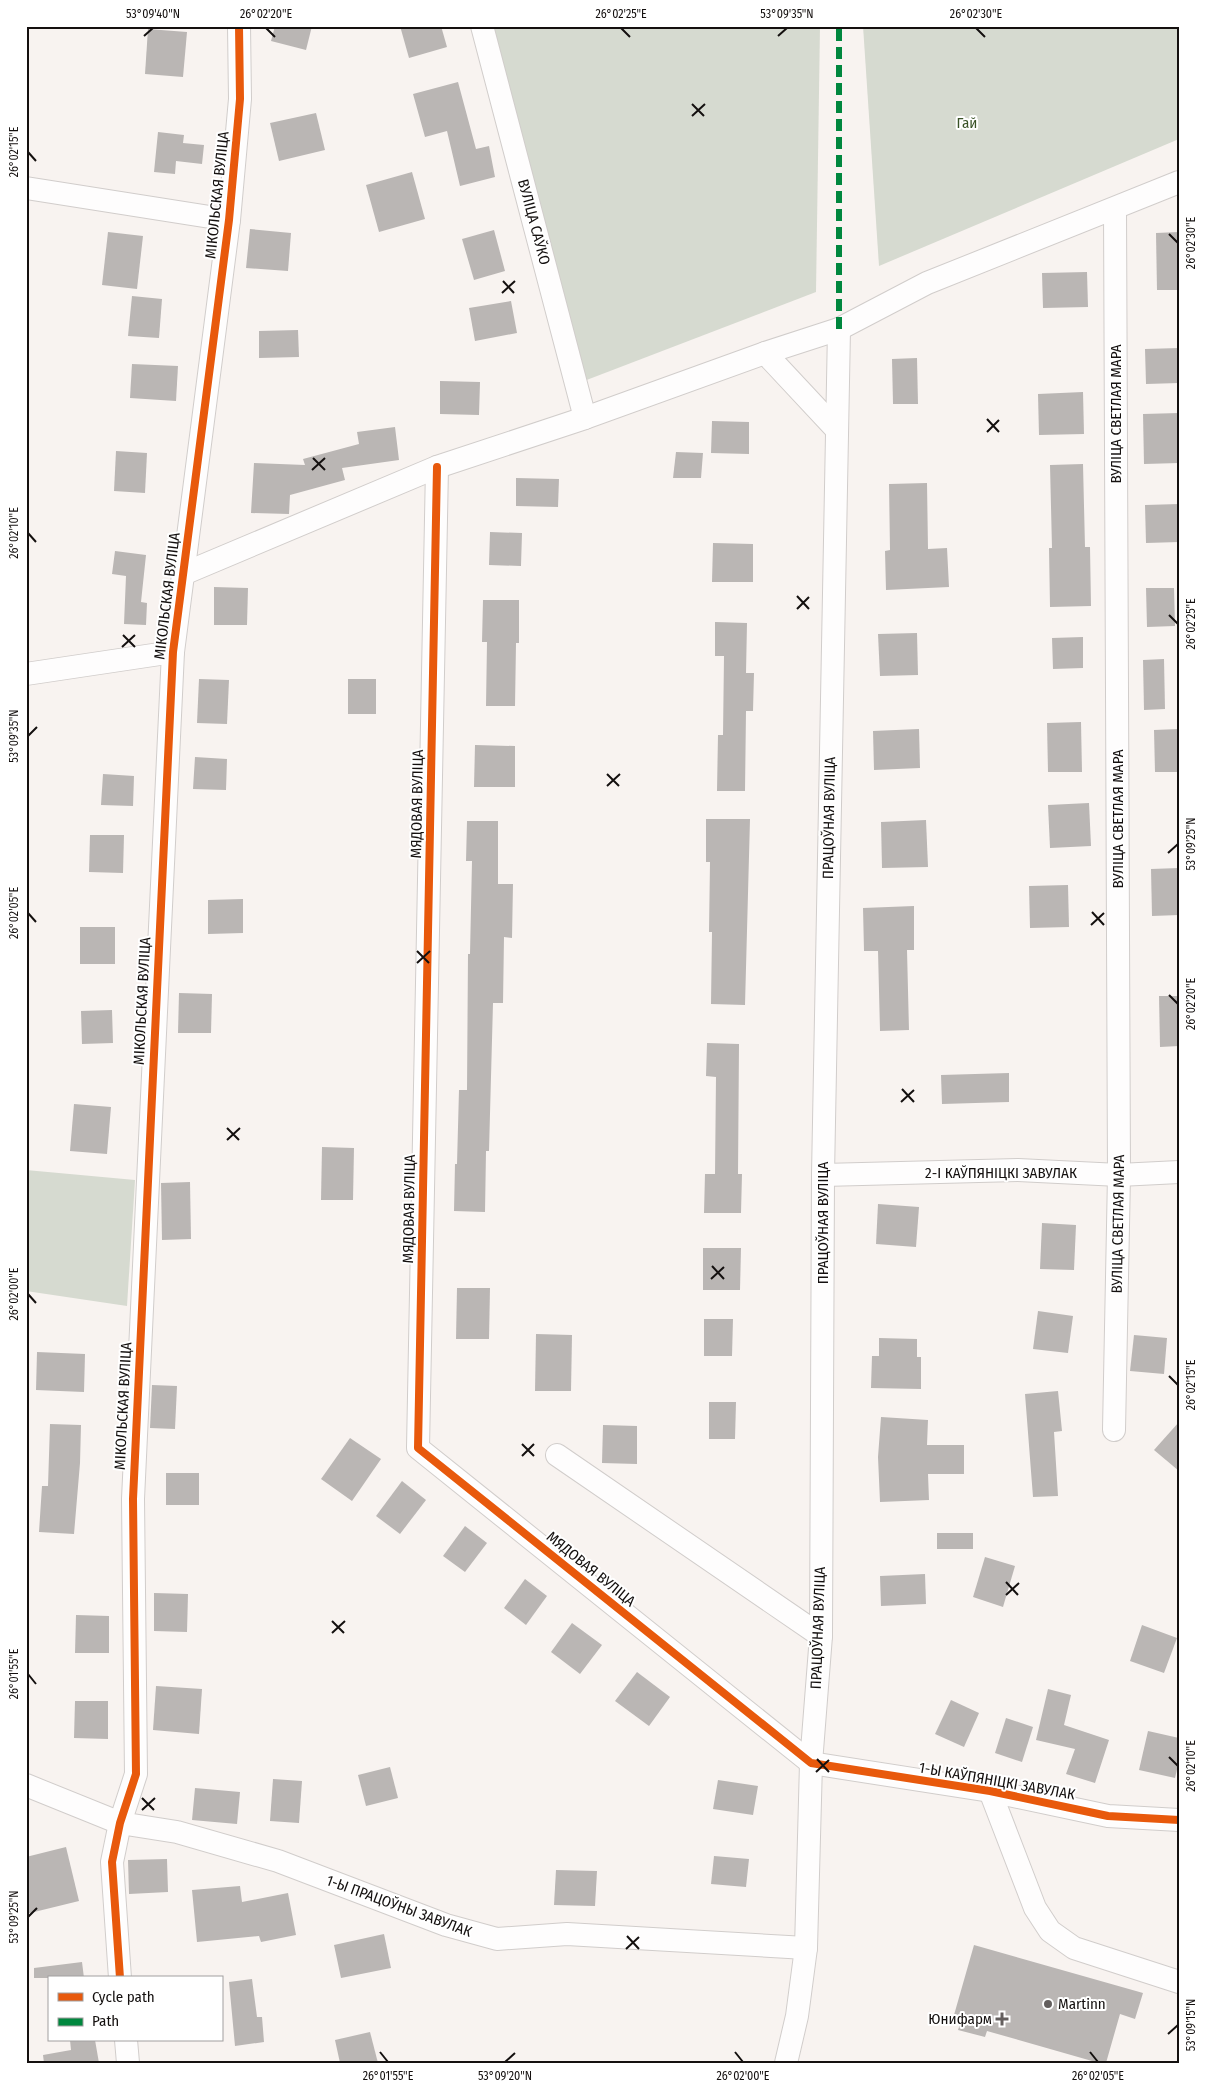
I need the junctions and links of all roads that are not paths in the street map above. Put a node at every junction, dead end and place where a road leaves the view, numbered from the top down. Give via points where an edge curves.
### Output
1 (239, 26) edge
2 (482, 26) edge
3 (1179, 182) edge
4 (26, 188) edge
5 (1115, 209) junction
6 (229, 220) junction
7 (839, 329) junction
8 (765, 353) junction
9 (585, 418) junction
10 (836, 429) junction
11 (437, 467) junction
12 (183, 574) junction
13 (173, 652) junction
14 (26, 674) edge
15 (1179, 1172) edge
16 (823, 1175) junction
17 (1119, 1175) junction
18 (1114, 1430) dead end
19 (556, 1455) dead end
20 (820, 1636) junction
21 (811, 1763) junction
22 (26, 1784) edge
23 (990, 1791) junction
24 (1179, 1820) edge
25 (120, 1823) junction
26 (806, 1948) junction
27 (120, 1976) edge
28 (1179, 1982) edge
29 (126, 2042) edge
30 (128, 2063) edge
31 (786, 2063) edge

1 - 6 street, МІКОЛЬСКАЯ ВУЛІЦА via 240,99
2 - 9 street, ВУЛІЦА САЎКО
3 - 5 street
4 - 6 street
5 - 7 street via 927,283
5 - 17 street, ВУЛІЦА СВЕТЛАЯ МАРА
6 - 12 street, МІКОЛЬСКАЯ ВУЛІЦА
7 - 8 street
7 - 10 street, ПРАЦОЎНАЯ ВУЛІЦА
8 - 9 street
8 - 10 street
9 - 11 street
10 - 16 street, ПРАЦОЎНАЯ ВУЛІЦА
11 - 12 street
11 - 21 street, МЯДОВАЯ ВУЛІЦА via 418,1448
12 - 13 street, МІКОЛЬСКАЯ ВУЛІЦА
13 - 14 street
13 - 25 street, МІКОЛЬСКАЯ ВУЛІЦА via 133,1499 136,1774
15 - 17 street, 2-І КАЎПЯНІЦКІ ЗАВУЛАК
16 - 17 street, 2-І КАЎПЯНІЦКІ ЗАВУЛАК via 1018,1170
16 - 20 street, ПРАЦОЎНАЯ ВУЛІЦА
17 - 18 street, ВУЛІЦА СВЕТЛАЯ МАРА
19 - 20 street
20 - 21 street, ПРАЦОЎНАЯ ВУЛІЦА
21 - 23 street, 1-Ы КАЎПЯНІЦКІ ЗАВУЛАК
21 - 26 street, ПРАЦОЎНАЯ ВУЛІЦА
22 - 25 street, 1-Ы ПРАЦОЎНЫ ЗАВУЛАК
23 - 24 street, 1-Ы КАЎПЯНІЦКІ ЗАВУЛАК via 1108,1816
23 - 28 street, 1-Ы КАЎПЯНІЦКІ ЗАВУЛАК via 1035,1908 1050,1931 1074,1948
25 - 26 street, 1-Ы ПРАЦОЎНЫ ЗАВУЛАК via 177,1832 278,1861 446,1925 497,1939 567,1934
25 - 27 street, МІКОЛЬСКАЯ ВУЛІЦА via 112,1862
26 - 31 street, ПРАЦОЎНАЯ ВУЛІЦА via 797,2016
29 - 30 street

